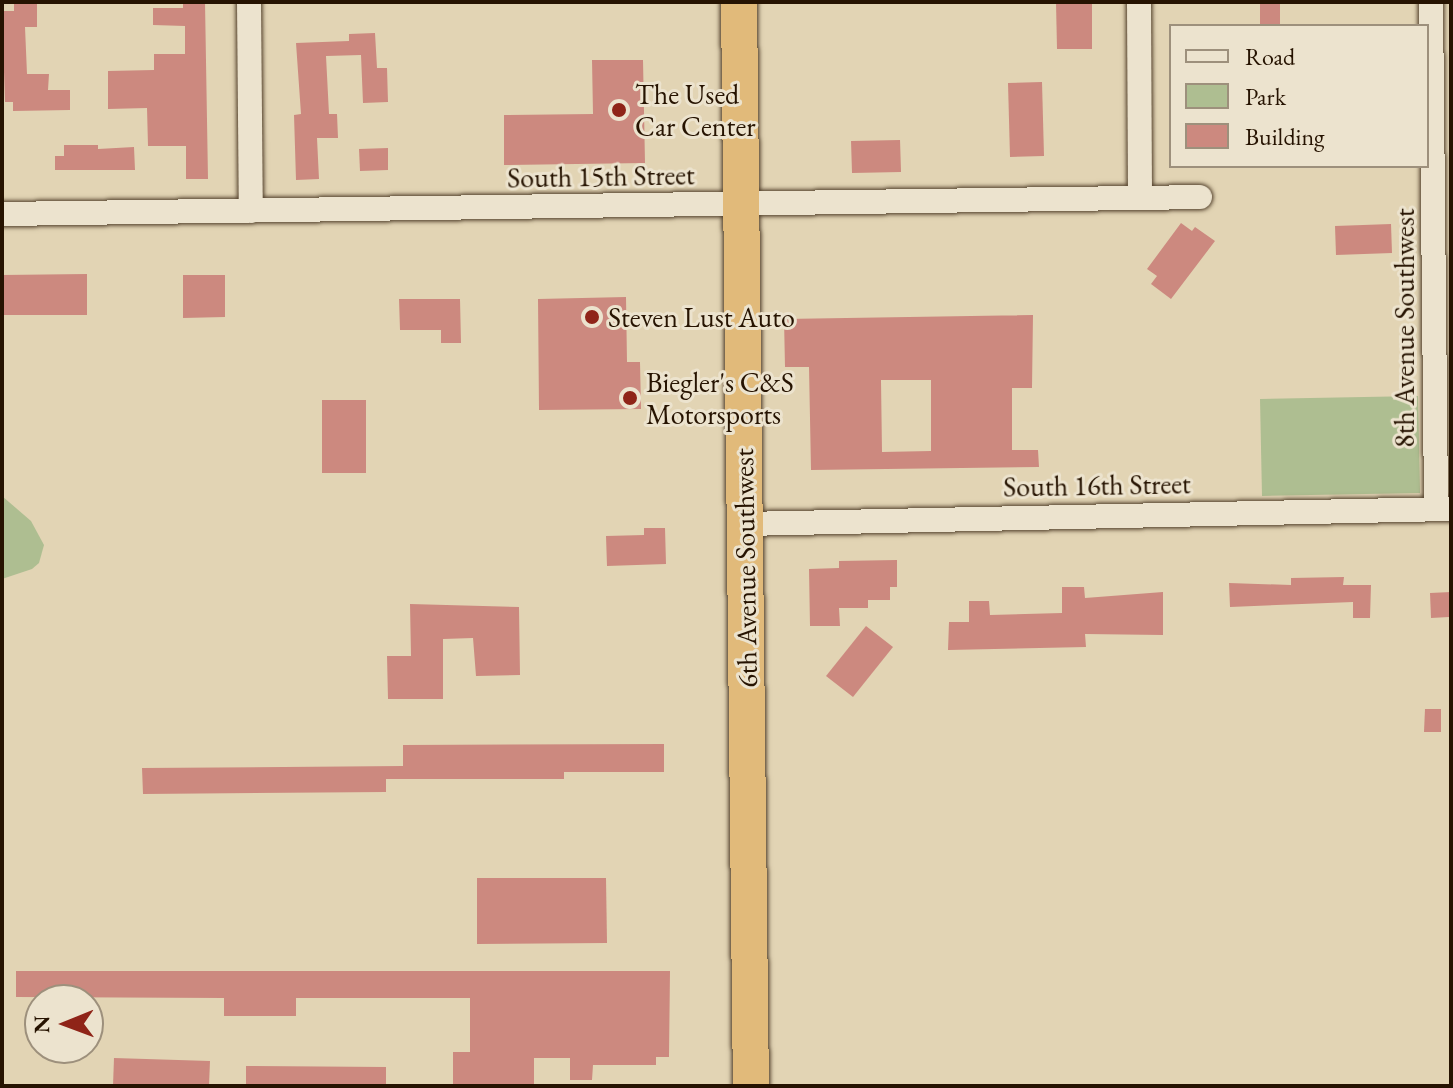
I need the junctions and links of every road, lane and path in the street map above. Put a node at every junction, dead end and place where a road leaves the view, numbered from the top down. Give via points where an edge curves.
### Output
1 (249, 2) edge
2 (739, 2) edge
3 (1139, 2) edge
4 (1431, 2) edge
5 (1442, 191) edge
6 (1200, 197) dead end
7 (1140, 198) junction
8 (741, 204) junction
9 (251, 211) junction
10 (2, 214) edge
11 (1443, 509) edge
12 (744, 524) junction
13 (751, 1086) edge

1 - 9 street
2 - 8 highway, 6th Avenue Southwest
3 - 7 street
4 - 5 street, 8th Avenue Southwest
5 - 11 street, 8th Avenue Southwest
6 - 7 street, South 15th Street
7 - 8 street, South 15th Street
8 - 9 street, South 15th Street
8 - 12 highway, 6th Avenue Southwest
9 - 10 street, South 15th Street
11 - 12 street, South 16th Street
12 - 13 highway, 6th Avenue Southwest

